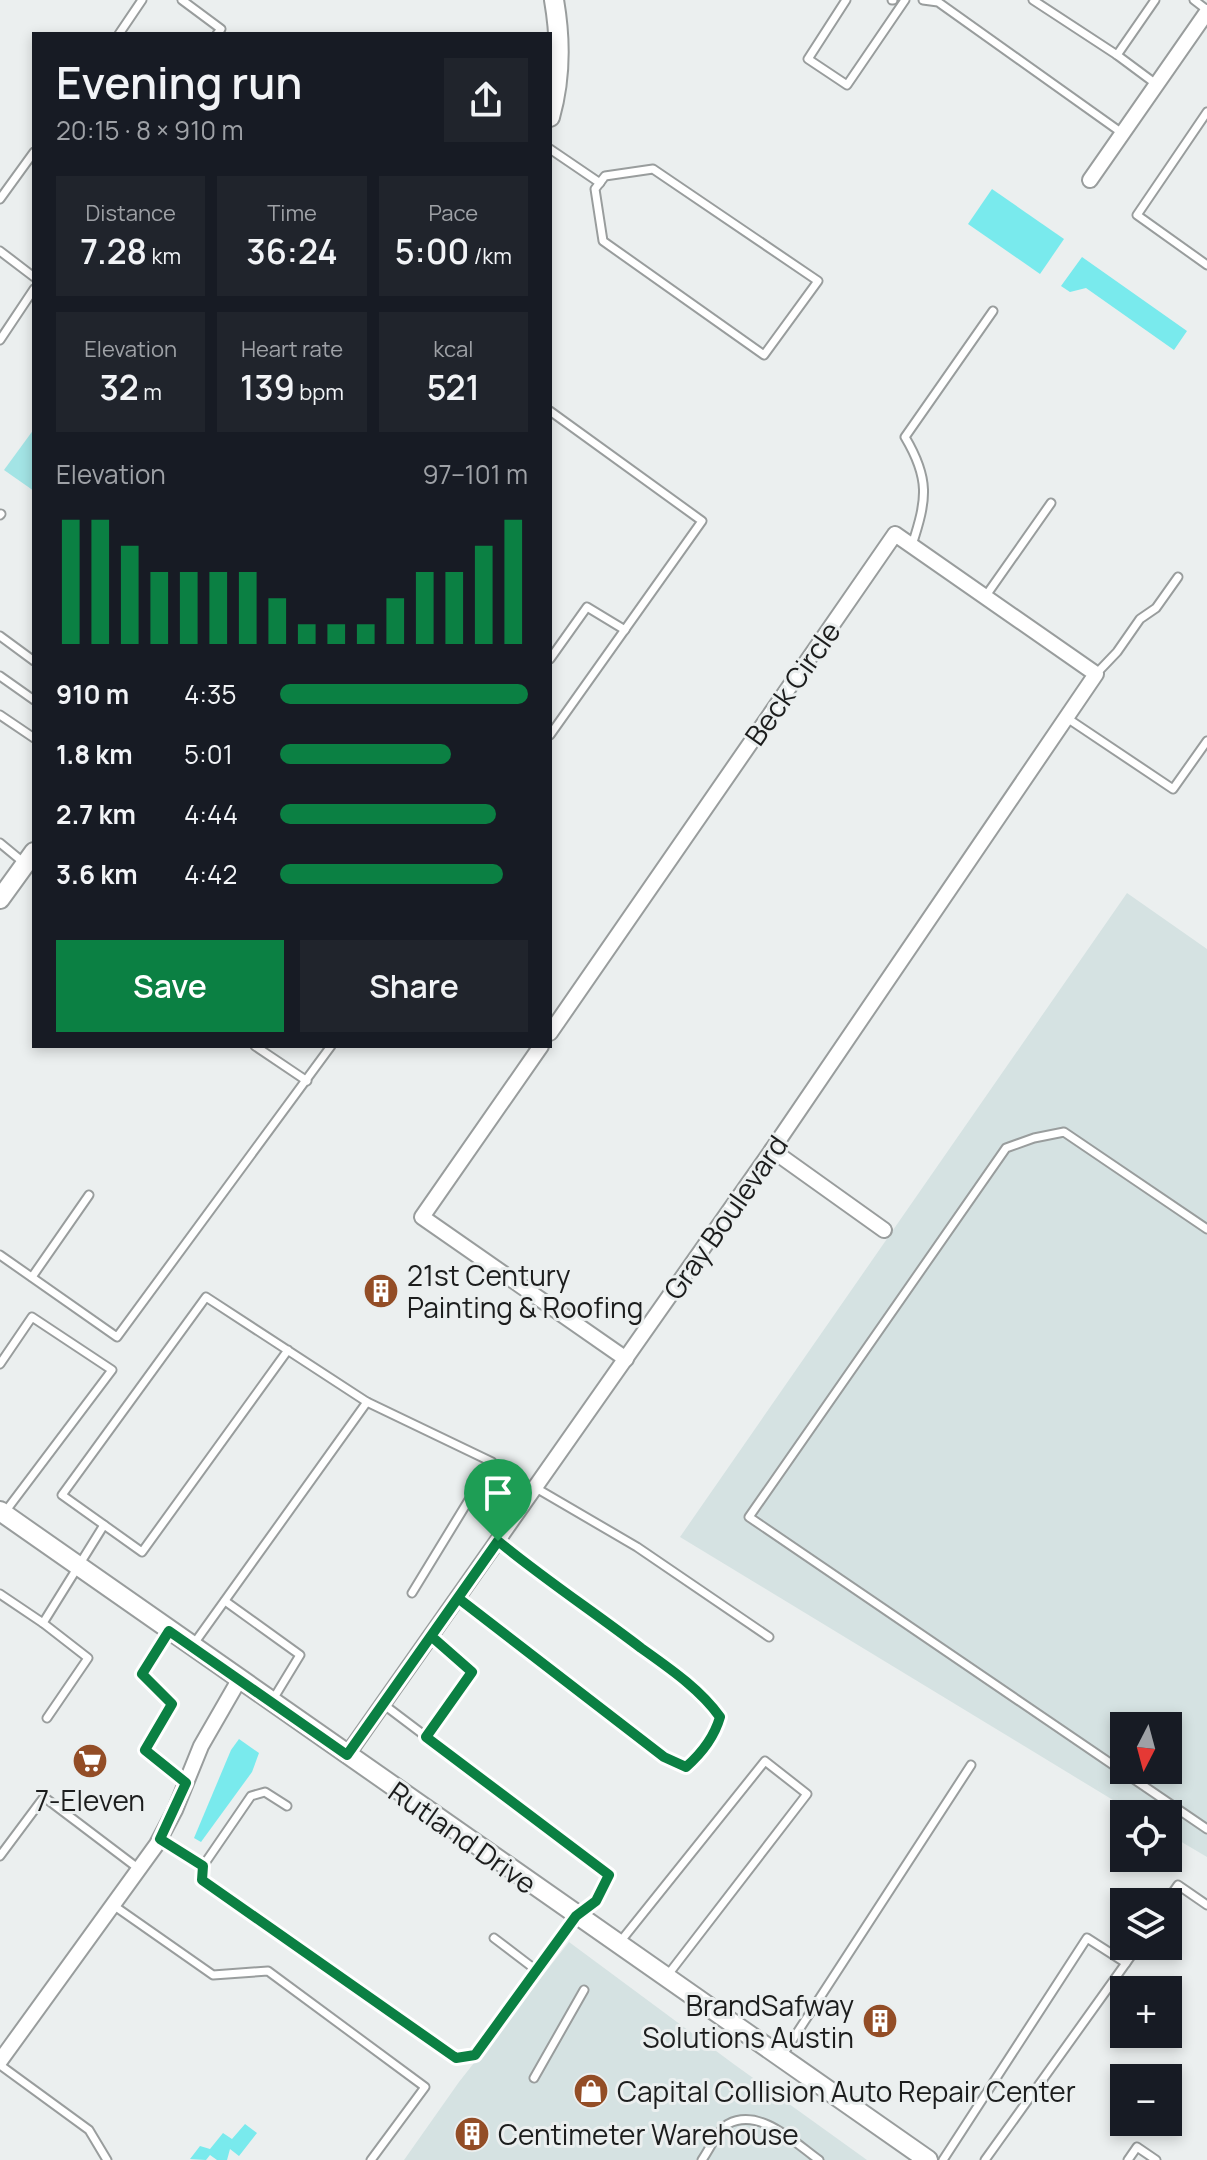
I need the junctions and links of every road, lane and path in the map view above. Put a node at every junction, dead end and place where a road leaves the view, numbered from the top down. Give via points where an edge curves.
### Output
1 (142, 0) edge
2 (182, 0) edge
3 (554, 0) edge
4 (846, 0) edge
5 (905, 0) edge
6 (923, 0) edge
7 (1033, 0) edge
8 (1155, 0) edge
9 (1194, 0) edge
10 (1207, 11) edge
11 (120, 32) edge
12 (219, 32) edge
13 (1117, 55) junction
14 (1156, 84) junction
15 (552, 105) edge
16 (1207, 112) edge
17 (1122, 133) junction
18 (552, 150) edge
19 (32, 155) edge
20 (1090, 180) dead end
21 (600, 183) junction
22 (0, 199) edge
23 (0, 251) edge
24 (1207, 265) edge
25 (32, 275) edge
26 (32, 292) edge
27 (993, 311) dead end
28 (0, 340) edge
29 (552, 412) edge
30 (1051, 503) dead end
31 (911, 547) junction
32 (1178, 577) dead end
33 (985, 597) junction
34 (625, 630) junction
35 (0, 636) edge
36 (552, 656) edge
37 (32, 660) edge
38 (1096, 674) junction
39 (0, 676) edge
40 (32, 699) edge
41 (0, 715) edge
42 (1065, 717) junction
43 (552, 732) edge
44 (32, 737) edge
45 (1207, 741) edge
46 (0, 843) edge
47 (30, 858) edge
48 (0, 899) edge
49 (552, 1030) edge
50 (258, 1048) edge
51 (330, 1048) edge
52 (540, 1048) edge
53 (307, 1081) junction
54 (772, 1150) junction
55 (89, 1195) dead end
56 (1207, 1229) edge
57 (884, 1230) dead end
58 (0, 1255) edge
59 (32, 1277) junction
60 (288, 1350) junction
61 (626, 1359) junction
62 (0, 1364) edge
63 (367, 1402) junction
64 (536, 1488) junction
65 (2, 1512) edge
66 (104, 1525) junction
67 (498, 1541) junction
68 (79, 1567) junction
69 (412, 1593) dead end
70 (0, 1594) edge
71 (458, 1598) junction
72 (225, 1601) junction
73 (43, 1623) junction
74 (169, 1631) junction
75 (431, 1636) junction
76 (769, 1637) dead end
77 (192, 1647) junction
78 (239, 1680) junction
79 (271, 1703) junction
80 (383, 1704) junction
81 (47, 1718) dead end
82 (426, 1737) junction
83 (347, 1755) junction
84 (971, 1765) dead end
85 (186, 1783) junction
86 (287, 1806) dead end
87 (1207, 1829) edge
88 (160, 1839) junction
89 (0, 1856) edge
90 (203, 1866) junction
91 (139, 1869) junction
92 (1176, 1888) edge
93 (113, 1905) junction
94 (1207, 1905) edge
95 (576, 1916) junction
96 (494, 1938) dead end
97 (618, 1945) junction
98 (1128, 1960) edge
99 (1126, 1963) junction
100 (536, 1970) junction
101 (666, 1978) junction
102 (584, 1990) dead end
103 (781, 2058) junction
104 (0, 2063) edge
105 (534, 2078) dead end
106 (107, 2160) edge
107 (371, 2160) edge
108 (702, 2160) edge
109 (819, 2160) edge
110 (928, 2160) edge
111 (943, 2160) edge
112 (985, 2160) edge
113 (1128, 2160) edge
114 (1156, 2160) edge

1 - 11 lane
2 - 12 lane
3 - 15 street via 559,61
4 - 5 lane via 808,59 847,85
6 - 17 lane via 938,2
7 - 13 lane
8 - 13 lane
9 - 10 lane
10 - 14 street
13 - 14 lane
14 - 17 street
16 - 24 lane via 1137,215
17 - 20 street
18 - 21 lane
19 - 22 lane
21 - 21 lane via 595,189 603,241 764,355 818,281 653,169 605,176
23 - 25 lane
26 - 28 lane
27 - 31 lane via 905,437 917,457 925,489
29 - 34 lane via 702,521
30 - 33 lane
31 - 33 street
31 - 49 street, Beck Circle via 895,534
32 - 38 lane
33 - 38 street
34 - 36 lane via 587,607
34 - 43 lane
35 - 37 lane
38 - 42 street, Gray Boulevard
39 - 40 lane
41 - 44 lane
42 - 45 lane via 1173,789
42 - 54 street, Gray Boulevard
46 - 47 lane
47 - 48 street
50 - 53 lane
51 - 53 lane
52 - 61 street via 422,1217
53 - 59 lane via 117,1337
54 - 57 street
54 - 61 street, Gray Boulevard
55 - 59 lane
56 - 87 lane via 1064,1132 1006,1148 749,1517
58 - 59 lane
60 - 63 lane
60 - 66 lane via 142,1552
60 - 66 lane via 206,1297 62,1495
61 - 64 street, Gray Boulevard
62 - 65 lane via 32,1317 112,1370
63 - 69 lane via 492,1462
63 - 72 lane
64 - 67 street, Gray Boulevard
64 - 76 lane via 637,1547
65 - 68 street, Rutland Drive
66 - 68 lane
67 - 71 street, Gray Boulevard
67 - 71 lane via 708,1701 720,1717 699,1756 686,1767 664,1757
68 - 73 lane
68 - 74 street, Rutland Drive
70 - 73 lane
71 - 75 street, Gray Boulevard
72 - 77 lane
72 - 79 lane via 300,1655
73 - 81 lane via 88,1658
74 - 77 street, Rutland Drive
74 - 85 lane via 142,1674 172,1704 145,1750
75 - 80 street, Gray Boulevard
75 - 82 lane via 472,1672
77 - 78 street, Rutland Drive
78 - 79 street, Rutland Drive
78 - 85 street
79 - 83 street, Rutland Drive
80 - 82 lane
80 - 83 street, Gray Boulevard
82 - 95 lane via 609,1875 596,1901
83 - 95 street, Rutland Drive
84 - 103 lane
85 - 88 street
86 - 90 lane via 265,1792 251,1796
88 - 90 lane
88 - 91 street
89 - 91 lane via 44,1797
90 - 100 lane via 202,1880 456,2058 475,2055
91 - 93 street
92 - 94 lane
93 - 104 street
93 - 107 lane via 213,1975 268,1971 425,2087
95 - 97 street, Rutland Drive
95 - 100 lane
96 - 100 lane
97 - 101 street, Rutland Drive
97 - 101 lane via 765,1761 807,1794
98 - 99 lane
99 - 111 lane via 1087,1938
99 - 112 lane
101 - 103 street, Rutland Drive
102 - 105 lane
103 - 110 street, Rutland Drive
104 - 106 lane via 89,2130
108 - 109 lane via 726,2125 748,2118 773,2127
113 - 114 lane via 1137,2147

